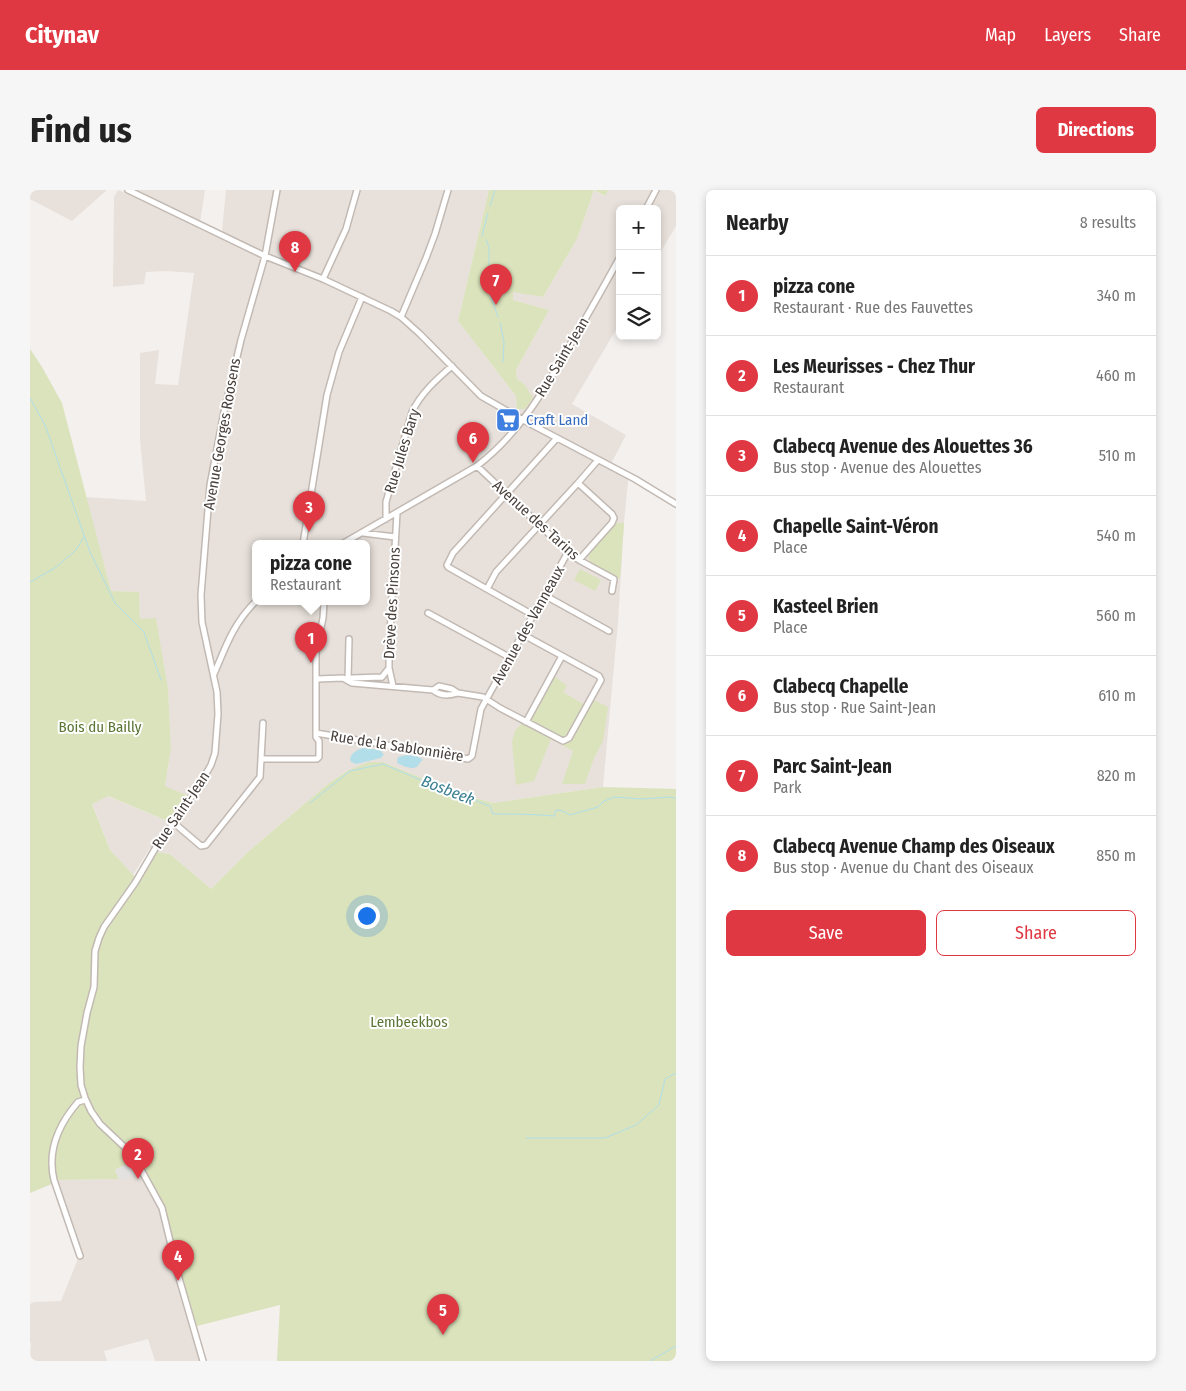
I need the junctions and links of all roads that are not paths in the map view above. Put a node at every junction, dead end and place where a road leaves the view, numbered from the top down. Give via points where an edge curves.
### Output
1 (128, 190) edge
2 (277, 190) edge
3 (357, 190) edge
4 (448, 190) edge
5 (656, 190) edge
6 (648, 205) edge
7 (264, 256) junction
8 (616, 264) edge
9 (323, 279) junction
10 (362, 297) junction
11 (401, 317) junction
12 (452, 366) junction
13 (523, 420) junction
14 (557, 438) junction
15 (598, 460) junction
16 (477, 466) junction
17 (578, 483) junction
18 (506, 494) junction
19 (676, 504) edge
20 (397, 513) junction
21 (386, 519) junction
22 (540, 524) junction
23 (363, 532) junction
24 (395, 537) junction
25 (304, 540) edge
26 (349, 540) edge
27 (568, 552) junction
28 (579, 560) junction
29 (487, 590) junction
30 (612, 591) dead end
31 (544, 595) junction
32 (252, 605) edge
33 (324, 605) edge
34 (428, 613) dead end
35 (533, 615) junction
36 (609, 631) dead end
37 (522, 634) junction
38 (349, 638) dead end
39 (562, 656) junction
40 (509, 657) junction
41 (389, 668) junction
42 (214, 675) junction
43 (382, 677) junction
44 (317, 679) junction
45 (348, 680) junction
46 (382, 685) junction
47 (393, 686) junction
48 (487, 698) junction
49 (526, 722) junction
50 (263, 723) dead end
51 (316, 733) junction
52 (261, 759) junction
53 (174, 823) junction
54 (86, 1100) junction
55 (80, 1256) dead end
56 (204, 1361) edge

1 - 7 street
2 - 7 street, Avenue Georges Roosens
3 - 9 street via 346,229
4 - 11 street via 435,234
5 - 6 street
7 - 9 street
7 - 42 street, Avenue Georges Roosens via 231,377 209,493 201,610
8 - 13 street, Rue Saint-Jean
9 - 10 street
10 - 11 street
10 - 25 street via 339,352 328,395
11 - 12 street
12 - 13 street via 481,396
12 - 21 street, Rue Jules Bary via 427,389 412,412 386,502
13 - 14 street
13 - 16 street, Rue Saint-Jean via 493,454
14 - 15 street
14 - 18 street
15 - 17 street
15 - 19 street via 635,478
16 - 18 street, Avenue des Tarins
16 - 20 street, Rue Saint-Jean
17 - 22 street
17 - 28 street via 614,518
18 - 22 street, Avenue des Tarins
18 - 29 street via 447,565
20 - 21 street, Rue Saint-Jean
20 - 24 street, Drève des Pinsons
21 - 23 street, Rue Saint-Jean
22 - 27 street, Avenue des Tarins
22 - 29 street via 496,572
23 - 24 street, Drève des Pinsons
23 - 26 street, Rue Saint-Jean
24 - 41 street, Drève des Pinsons
27 - 28 street, Avenue des Tarins
27 - 31 street, Avenue des Vanneaux
28 - 30 street, Avenue des Tarins via 614,579
29 - 35 street
31 - 35 street, Avenue des Vanneaux
31 - 36 street
32 - 42 street, Rue Saint-Jean via 228,640
33 - 44 street via 316,652
34 - 40 street
35 - 37 street, Avenue des Vanneaux
37 - 39 street
37 - 40 street, Avenue des Vanneaux
38 - 45 street
39 - 49 street
39 - 49 street via 601,680 569,738 564,741
40 - 48 street, Avenue des Vanneaux
41 - 43 street, Drève des Pinsons
41 - 47 street, Drève des Pinsons
42 - 53 street, Rue Saint-Jean via 218,714 215,753 211,765
43 - 45 street
43 - 46 street
44 - 45 street
44 - 51 street
45 - 46 street
46 - 47 street
47 - 48 street
48 - 49 street
48 - 51 street, Rue de la Sablonnière via 480,712 472,756 468,760
50 - 52 street
51 - 52 street, Rue de la Sablonnière via 320,757 317,759
52 - 53 street via 260,777 206,845 201,846
53 - 54 street, Rue Saint-Jean via 99,938 95,951 94,987 81,1046 81,1085
54 - 55 street via 78,1102 64,1120 57,1134 52,1160 54,1180
54 - 56 street, Rue Saint-Jean via 100,1124 130,1150 163,1212

